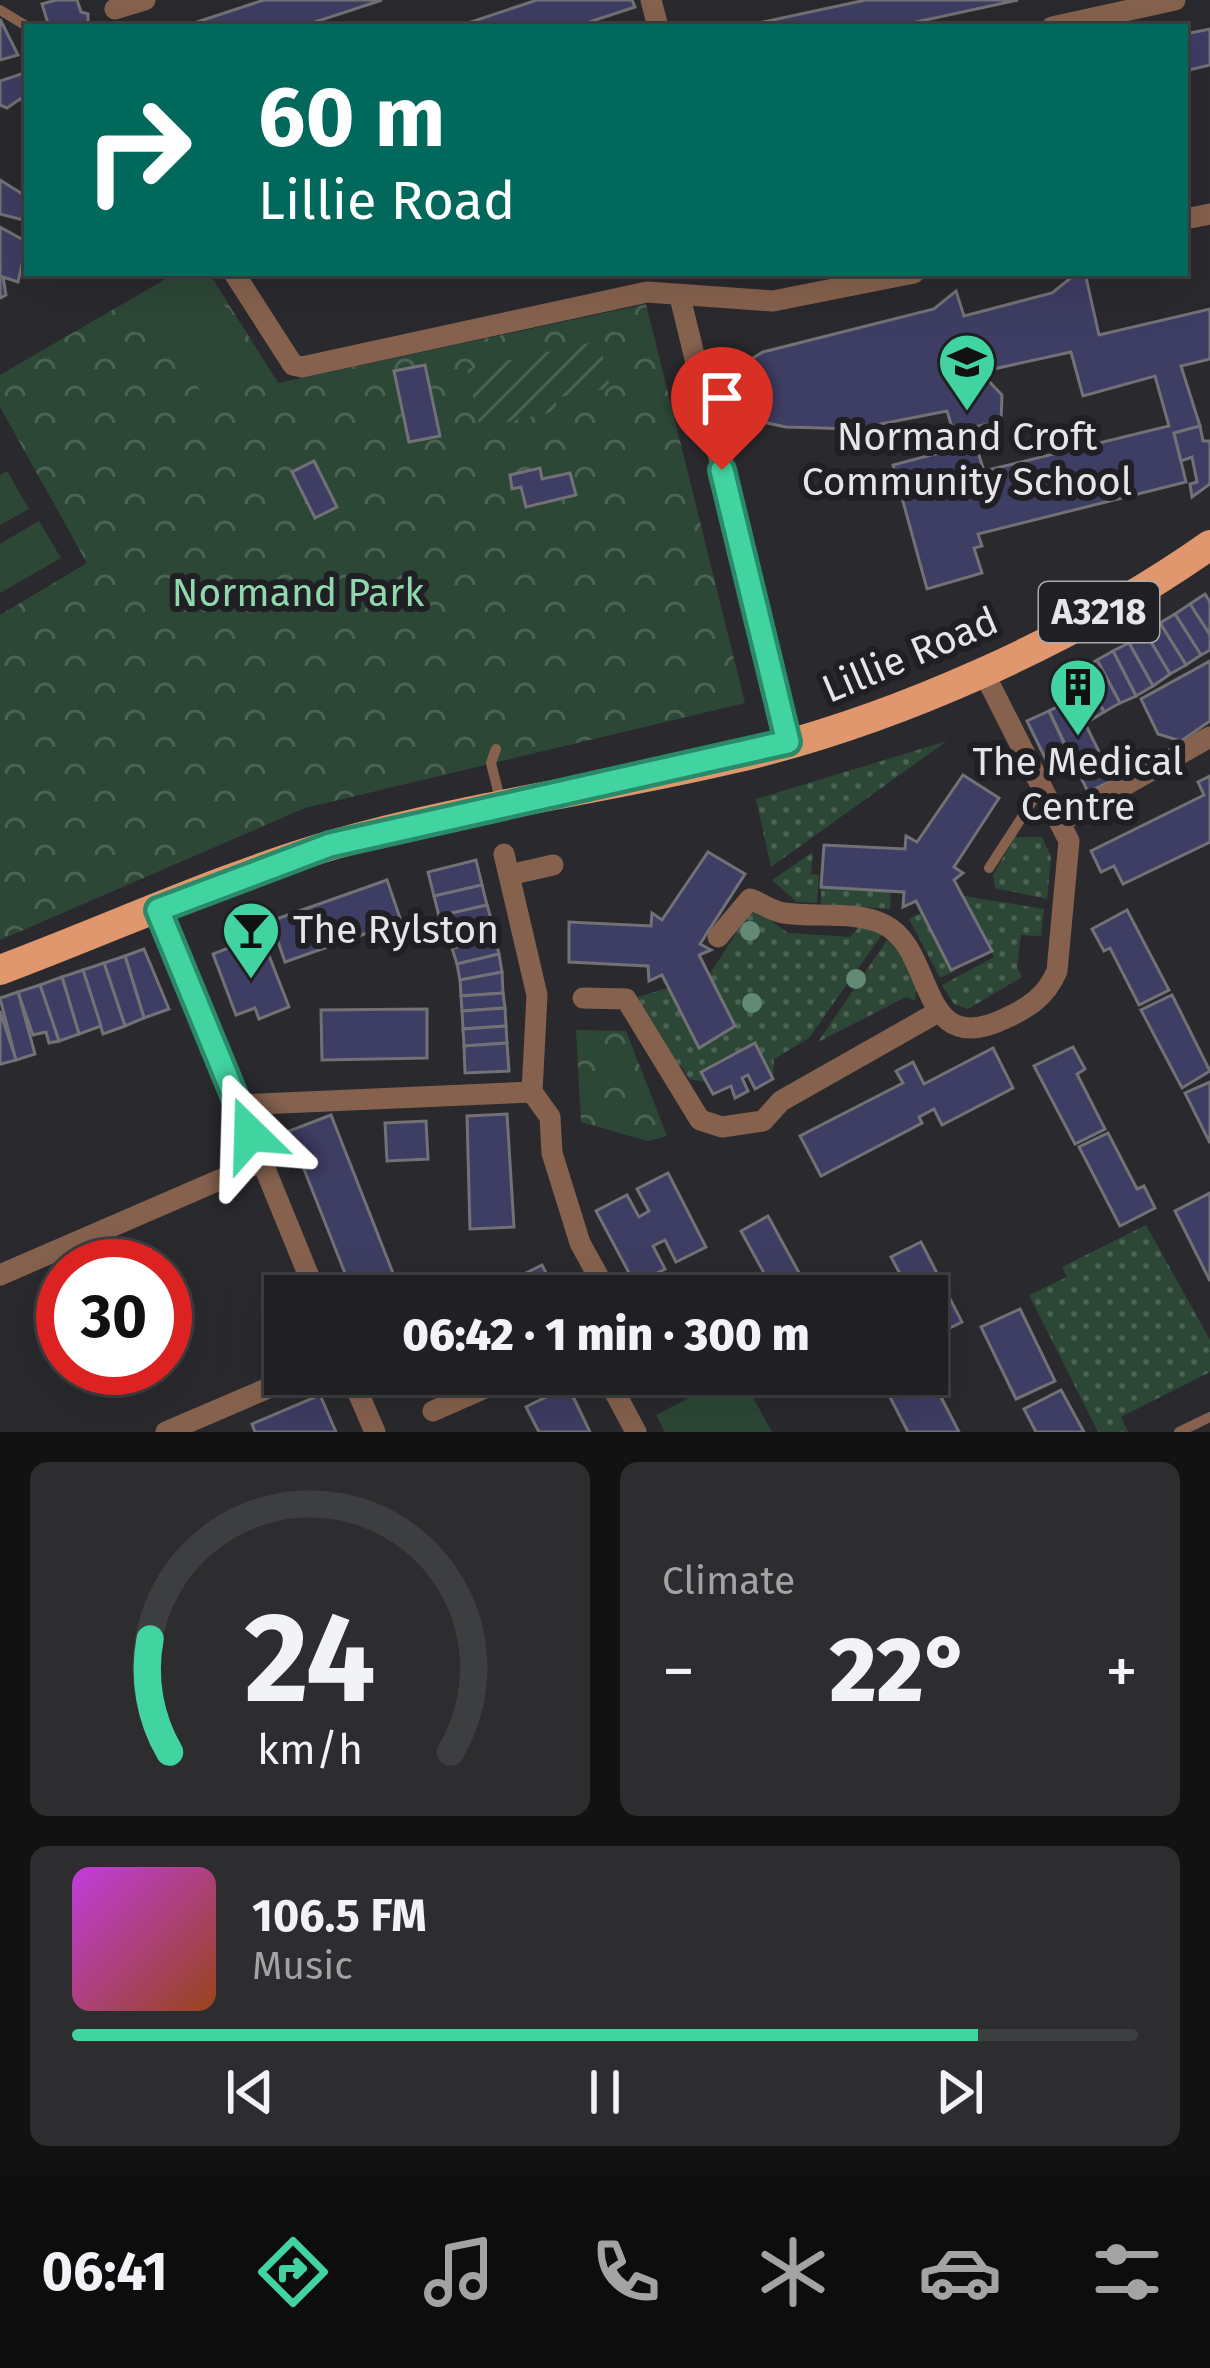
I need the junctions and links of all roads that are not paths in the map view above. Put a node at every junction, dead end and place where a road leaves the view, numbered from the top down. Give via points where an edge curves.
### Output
1 (145, 0) edge
2 (1175, 0) edge
3 (116, 12) edge
4 (1066, 24) edge
5 (236, 276) edge
6 (899, 276) edge
7 (680, 297) junction
8 (1210, 544) edge
9 (983, 670) junction
10 (1210, 737) edge
11 (788, 742) junction
12 (496, 748) dead end
13 (1040, 790) junction
14 (502, 806) junction
15 (1060, 822) junction
16 (553, 865) dead end
17 (988, 868) dead end
18 (158, 910) junction
19 (718, 937) dead end
20 (0, 970) edge
21 (583, 998) dead end
22 (938, 1012) junction
23 (532, 1092) junction
24 (238, 1105) junction
25 (261, 1162) junction
26 (0, 1275) edge
27 (308, 1275) edge
28 (598, 1275) edge
29 (264, 1390) edge
30 (359, 1395) edge
31 (469, 1395) edge
32 (616, 1395) edge
33 (433, 1411) dead end
34 (1210, 1417) edge
35 (166, 1432) edge
36 (375, 1432) edge
37 (636, 1432) edge
38 (1179, 1432) edge

1 - 3 street
2 - 4 street
5 - 7 street via 292,365 647,292
6 - 7 street via 773,301
7 - 11 street
8 - 9 main road, Lillie Road / A3218 via 1110,607
9 - 11 main road, Lillie Road / A3218
9 - 13 street
10 - 15 street
11 - 14 main road, Lillie Road / A3218
12 - 14 lane via 491,763
13 - 15 street
13 - 17 lane
14 - 18 main road, Lillie Road / A3218 via 330,845
15 - 22 street via 1069,871 1049,989 973,1029
16 - 23 street via 507,864 537,995
18 - 20 main road, Lillie Road / A3218
18 - 24 street
19 - 22 street via 751,899 778,913 875,920 903,940
21 - 22 street via 626,999 700,1120 722,1127 763,1121 781,1101
23 - 24 street
23 - 28 street via 550,1117 552,1153
24 - 25 street
25 - 26 street
25 - 27 street
29 - 35 street
30 - 36 street
31 - 33 street
32 - 37 street
34 - 38 lane

